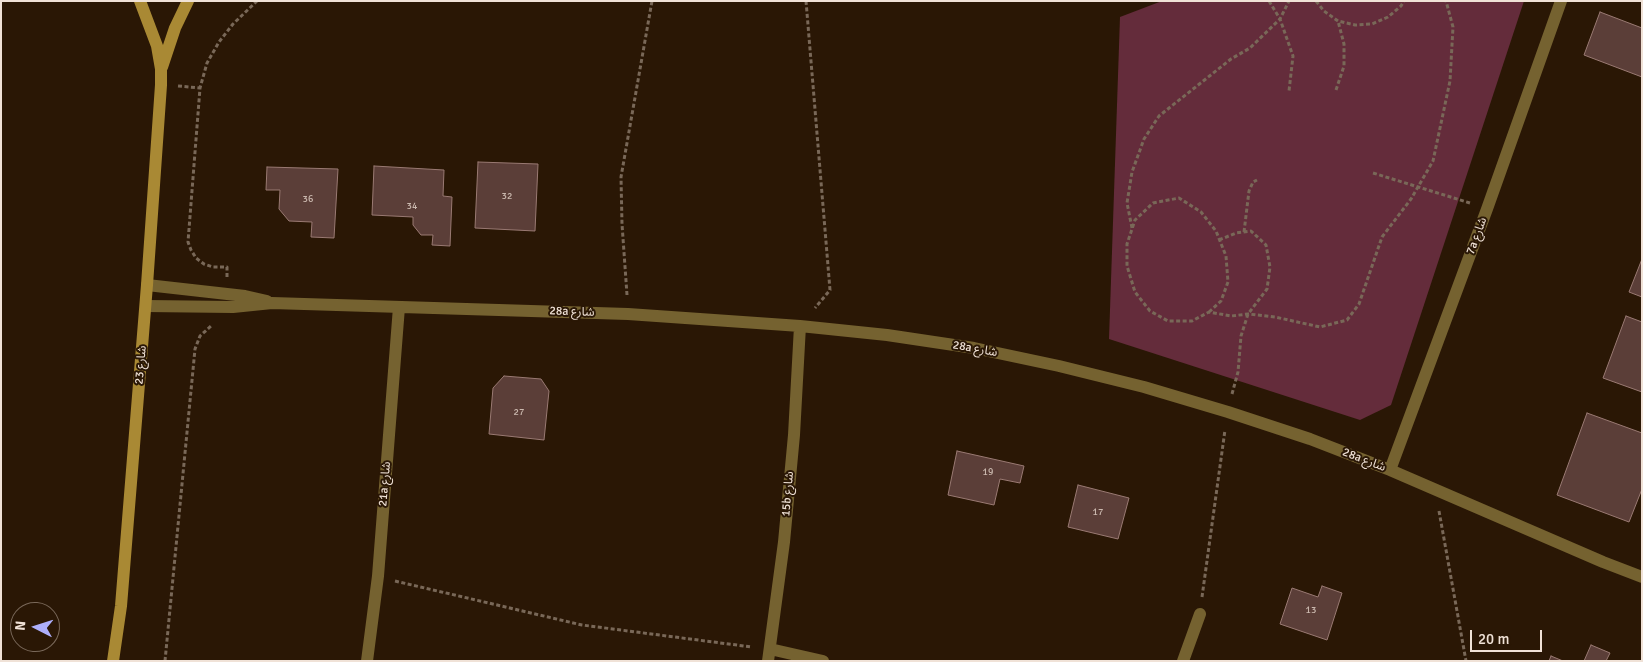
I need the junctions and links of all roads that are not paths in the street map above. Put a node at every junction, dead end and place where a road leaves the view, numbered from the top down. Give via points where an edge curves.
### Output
1 (140, 1) edge
2 (188, 1) edge
3 (1561, 1) edge
4 (162, 69) junction
5 (147, 285) junction
6 (272, 303) junction
7 (146, 306) junction
8 (399, 306) junction
9 (800, 326) junction
10 (1390, 470) junction
11 (1642, 576) edge
12 (1200, 614) dead end
13 (768, 655) edge
14 (113, 661) edge
15 (367, 661) edge
16 (823, 661) edge
17 (1183, 661) edge

1 - 4 street, شارع 23
2 - 4 street, شارع 23
3 - 10 street, 7a شارع
4 - 5 street, شارع 23
5 - 6 street, 28a شارع via 253,297
5 - 7 street, شارع 23
6 - 7 street, 28a شارع via 225,307
6 - 8 street, 28a شارع
7 - 14 street, شارع 23
8 - 9 street, 28a شارع via 628,314
8 - 15 street, 21a شارع via 378,576
9 - 10 street, 28a شارع via 887,335 1059,366 1228,412
9 - 13 street, 15b شارع via 784,542
10 - 11 street, 28a شارع
12 - 17 street
13 - 16 street

